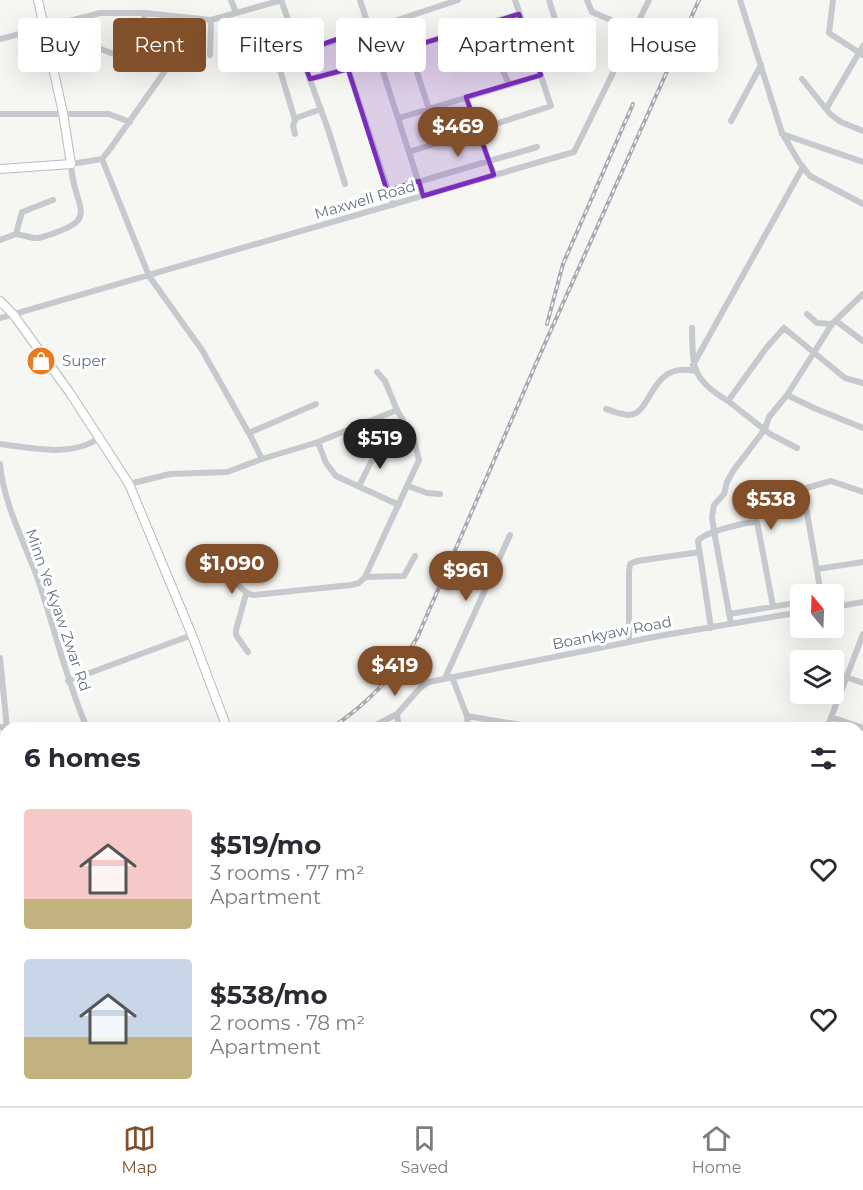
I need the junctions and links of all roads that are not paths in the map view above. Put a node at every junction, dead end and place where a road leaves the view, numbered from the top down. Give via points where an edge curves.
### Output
1 (38, 0) edge
2 (231, 0) edge
3 (282, 0) edge
4 (360, 0) edge
5 (458, 0) edge
6 (515, 0) edge
7 (549, 0) edge
8 (586, 0) edge
9 (649, 0) edge
10 (740, 0) edge
11 (833, 0) edge
12 (438, 3) edge
13 (145, 13) junction
14 (236, 13) junction
15 (519, 14) junction
16 (180, 17) junction
17 (43, 18) edge
18 (80, 18) edge
19 (288, 18) edge
20 (366, 18) edge
21 (397, 18) edge
22 (507, 18) edge
23 (555, 18) edge
24 (608, 19) edge
25 (211, 20) junction
26 (18, 34) edge
27 (0, 39) edge
28 (863, 46) edge
29 (101, 49) edge
30 (861, 54) edge
31 (210, 55) dead end
32 (761, 65) junction
33 (54, 72) edge
34 (280, 72) edge
35 (307, 72) edge
36 (337, 72) edge
37 (349, 72) edge
38 (383, 72) edge
39 (417, 72) edge
40 (504, 72) edge
41 (542, 75) junction
42 (310, 79) junction
43 (802, 79) dead end
44 (509, 85) junction
45 (466, 97) junction
46 (321, 109) junction
47 (429, 109) junction
48 (826, 109) junction
49 (63, 113) junction
50 (0, 114) edge
51 (399, 118) junction
52 (295, 120) junction
53 (130, 122) junction
54 (731, 122) dead end
55 (478, 131) junction
56 (863, 131) edge
57 (782, 133) junction
58 (295, 134) dead end
59 (537, 147) dead end
60 (409, 152) junction
61 (102, 159) junction
62 (490, 162) junction
63 (863, 162) edge
64 (71, 164) junction
65 (803, 167) junction
66 (0, 169) edge
67 (494, 175) junction
68 (419, 181) junction
69 (345, 184) dead end
70 (387, 192) junction
71 (423, 196) junction
72 (53, 200) dead end
73 (863, 204) edge
74 (393, 205) junction
75 (16, 234) junction
76 (0, 240) edge
77 (149, 276) junction
78 (863, 294) edge
79 (0, 301) edge
80 (13, 314) junction
81 (807, 314) dead end
82 (0, 318) edge
83 (834, 322) junction
84 (692, 328) dead end
85 (863, 341) edge
86 (815, 352) junction
87 (694, 368) junction
88 (377, 372) dead end
89 (863, 383) edge
90 (787, 395) junction
91 (728, 401) junction
92 (316, 404) dead end
93 (606, 409) dead end
94 (397, 410) junction
95 (863, 428) edge
96 (765, 429) junction
97 (249, 433) junction
98 (100, 437) junction
99 (318, 442) junction
100 (384, 442) dead end
101 (0, 444) edge
102 (797, 448) dead end
103 (262, 459) junction
104 (0, 465) edge
105 (129, 484) junction
106 (1, 486) edge
107 (359, 486) junction
108 (408, 486) junction
109 (863, 492) edge
110 (440, 494) dead end
111 (399, 505) junction
112 (714, 531) junction
113 (510, 535) dead end
114 (700, 552) junction
115 (414, 556) dead end
116 (863, 562) edge
117 (224, 563) dead end
118 (817, 569) junction
119 (365, 578) junction
120 (819, 584) edge
121 (246, 594) junction
122 (863, 602) edge
123 (790, 604) edge
124 (844, 605) edge
125 (773, 606) junction
126 (729, 614) junction
127 (790, 614) edge
128 (731, 624) junction
129 (711, 628) junction
130 (192, 635) junction
131 (862, 637) edge
132 (629, 642) junction
133 (248, 652) dead end
134 (0, 658) edge
135 (448, 677) junction
136 (846, 677) junction
137 (68, 681) junction
138 (863, 683) edge
139 (397, 714) junction
140 (467, 716) junction
141 (831, 717) junction
142 (6, 722) edge
143 (85, 722) edge
144 (225, 722) edge
145 (382, 722) edge
146 (398, 722) edge
147 (468, 722) edge
148 (488, 722) edge
149 (829, 722) edge
150 (846, 722) edge

1 - 17 main road
2 - 14 street
3 - 14 street
3 - 19 street
4 - 20 street
5 - 12 street
6 - 15 street
7 - 23 street
8 - 24 street via 592,12
9 - 67 street, Maxwell Road via 577,149
10 - 32 street
11 - 30 street via 829,33
12 - 21 street
13 - 16 street
13 - 18 street via 100,13
13 - 29 street via 132,58
14 - 25 street
15 - 22 street
15 - 41 street
16 - 25 street
16 - 53 street via 165,71
25 - 31 street
26 - 27 street
28 - 30 street
30 - 48 street
32 - 54 street
32 - 57 street
33 - 49 main road
34 - 52 street
35 - 42 street
36 - 42 street
37 - 70 street
38 - 51 street
39 - 47 street
40 - 44 street
41 - 44 street
41 - 55 street via 550,108
42 - 46 street
43 - 48 street
44 - 45 street
45 - 47 street
45 - 55 street
46 - 52 street
46 - 69 street
47 - 51 street
48 - 56 street
49 - 50 street
49 - 53 street via 109,114
49 - 64 main road
51 - 60 street
52 - 58 street
53 - 61 street
55 - 60 street
55 - 62 street
57 - 63 street
57 - 65 street
59 - 62 street
60 - 68 street
61 - 64 street
61 - 77 street
62 - 67 street
62 - 68 street
64 - 66 main road
64 - 75 street via 82,209 77,224 34,238
65 - 73 street via 810,176
65 - 87 street
67 - 71 street, Maxwell Road
68 - 70 street
68 - 71 street
70 - 74 street
71 - 74 street, Maxwell Road
72 - 75 street via 22,212
74 - 77 street, Maxwell Road
75 - 76 street
77 - 80 street, Maxwell Road
77 - 97 street via 202,350
78 - 83 street
79 - 80 main road
80 - 82 street, Maxwell Road
80 - 98 main road
81 - 83 street via 817,322
83 - 85 street
83 - 86 street
84 - 87 street
86 - 89 street via 845,378
86 - 90 street
86 - 91 street via 781,329
87 - 91 street via 712,393
87 - 93 street via 662,377 633,414
88 - 94 street
90 - 95 street
90 - 96 street via 769,417
91 - 96 street
92 - 97 street
94 - 99 street
94 - 108 street via 418,450 419,460
96 - 102 street
96 - 112 street via 733,471 724,494 714,505
97 - 103 street
98 - 101 street via 81,447 61,449
98 - 105 main road
99 - 103 street
99 - 107 street via 331,471
100 - 107 street
103 - 105 street via 227,472 170,474
104 - 106 street, Minn Ye Kyaw Zwar Rd
105 - 130 main road
106 - 137 street, Minn Ye Kyaw Zwar Rd via 36,576
107 - 111 street
108 - 110 street
108 - 111 street
109 - 118 street via 831,482 803,489
111 - 119 street
112 - 114 street via 699,538
112 - 125 street via 757,522
112 - 126 street
113 - 135 street
114 - 129 street
114 - 132 street via 630,564
115 - 119 street via 404,576
116 - 118 street
117 - 121 street
118 - 120 street
119 - 121 street via 351,585
121 - 133 street via 236,635
122 - 124 street
123 - 125 street
125 - 126 street
126 - 128 street
127 - 128 street, Boankyaw Road
128 - 129 street, Boankyaw Road
129 - 132 street, Boankyaw Road
130 - 137 street
130 - 144 main road
131 - 136 street
132 - 135 street, Boankyaw Road
134 - 142 street
135 - 139 street, Boankyaw Road via 421,687
135 - 140 street
136 - 138 street
136 - 141 street
137 - 143 street, Minn Ye Kyaw Zwar Rd
139 - 145 street
139 - 146 street
140 - 147 street
140 - 148 street
141 - 149 street
141 - 150 street

